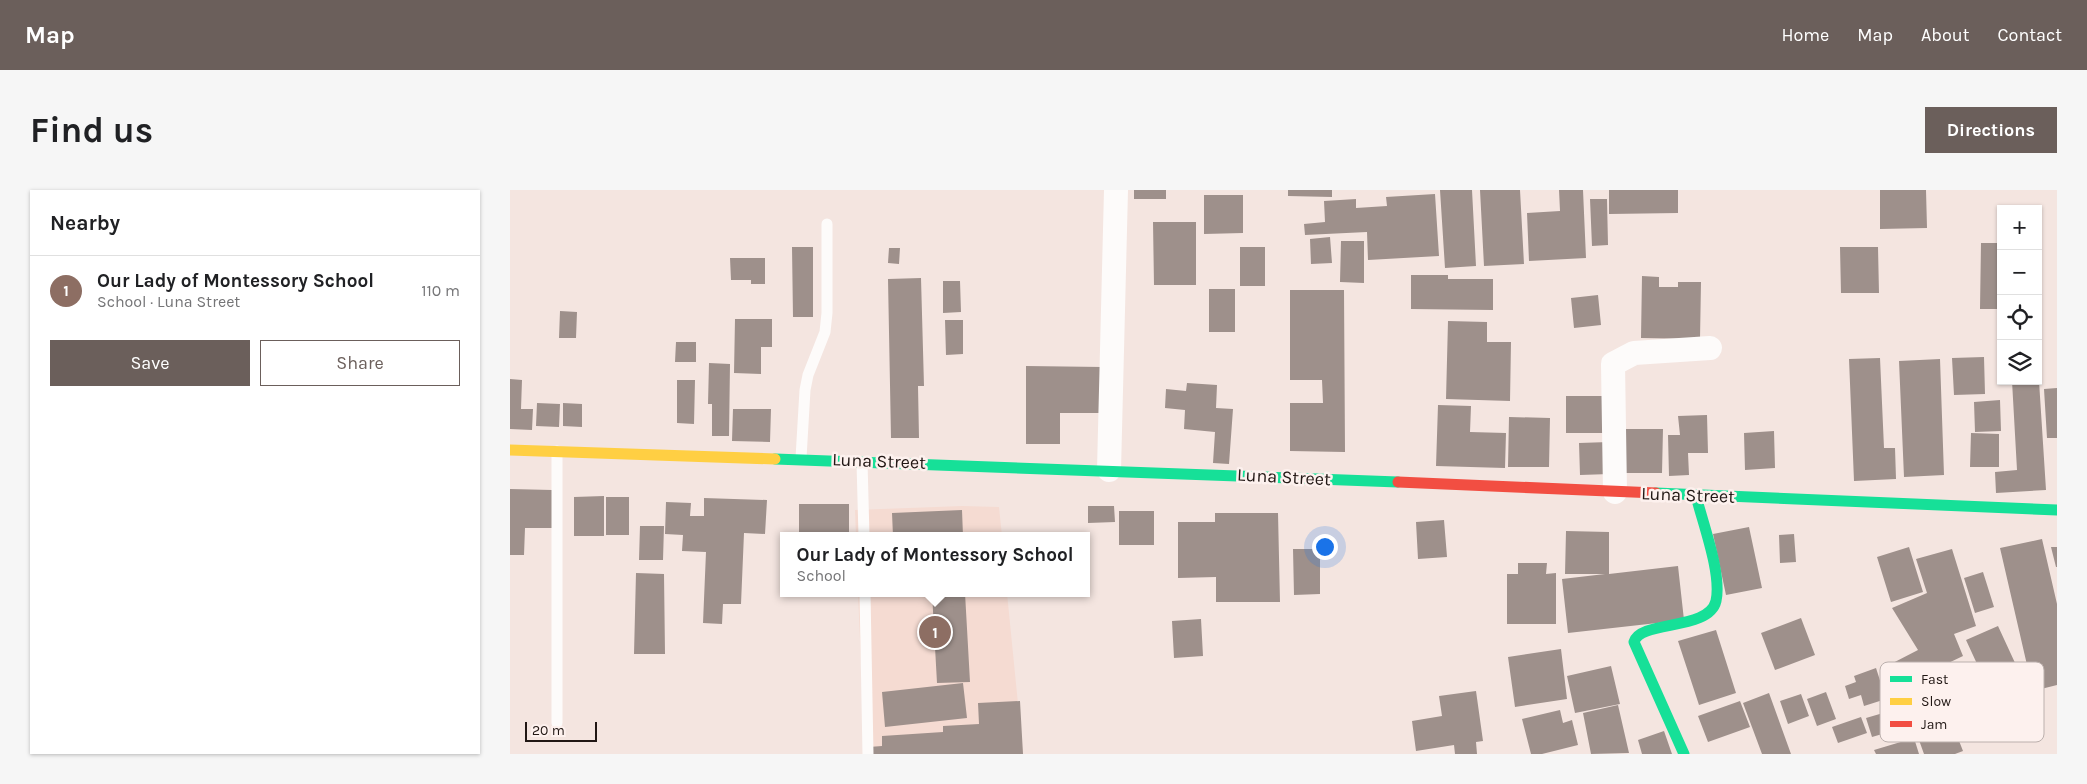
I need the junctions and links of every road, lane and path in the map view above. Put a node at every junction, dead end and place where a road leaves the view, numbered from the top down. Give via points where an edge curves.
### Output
1 (1116, 190) edge
2 (827, 224) dead end
3 (1710, 348) dead end
4 (510, 450) edge
5 (557, 451) junction
6 (801, 458) junction
7 (862, 460) junction
8 (1109, 470) junction
9 (1615, 492) junction
10 (1696, 496) junction
11 (2057, 510) edge
12 (864, 532) edge
13 (865, 597) edge
14 (557, 723) dead end
15 (868, 754) edge
16 (1684, 754) edge

1 - 8 street
2 - 6 lane via 825,332 805,390
3 - 9 street via 1634,353 1613,364
4 - 5 main road, Luna Street
5 - 6 main road, Luna Street
5 - 14 lane
6 - 7 main road, Luna Street
7 - 8 main road, Luna Street
7 - 12 lane
8 - 9 main road, Luna Street
9 - 10 main road, Luna Street
10 - 11 main road, Luna Street
10 - 16 main road via 1715,571 1717,603 1711,611 1699,617 1641,633 1634,642
13 - 15 lane

